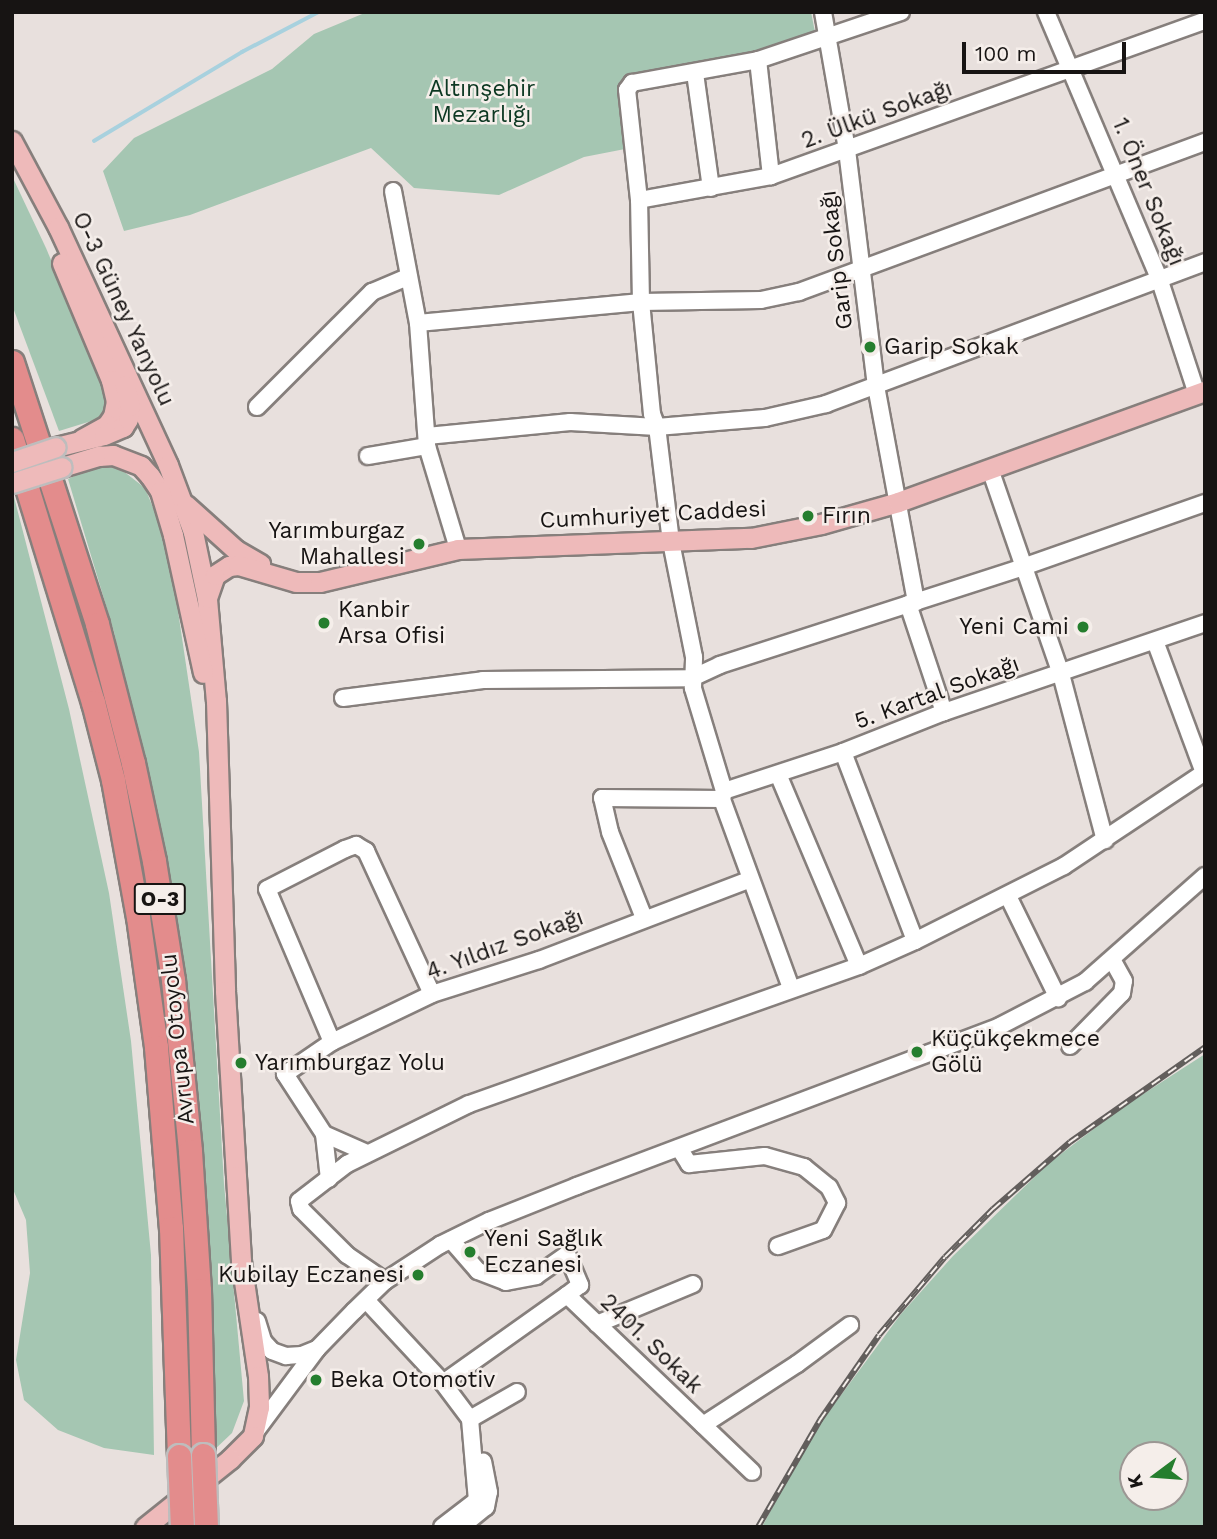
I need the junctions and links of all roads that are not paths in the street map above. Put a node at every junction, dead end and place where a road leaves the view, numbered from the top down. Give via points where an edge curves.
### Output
1 (823, 12) edge
2 (901, 12) edge
3 (1046, 12) edge
4 (1205, 21) edge
5 (827, 37) junction
6 (758, 60) junction
7 (1073, 68) junction
8 (695, 73) junction
9 (12, 128) edge
10 (12, 141) edge
11 (1205, 142) edge
12 (847, 150) junction
13 (1115, 174) junction
14 (771, 176) junction
15 (32, 181) junction
16 (711, 188) junction
17 (393, 191) dead end
18 (639, 200) junction
19 (58, 228) junction
20 (1205, 262) edge
21 (859, 269) junction
22 (408, 277) junction
23 (1158, 278) junction
24 (641, 302) junction
25 (418, 323) junction
26 (12, 362) edge
27 (876, 386) junction
28 (1201, 392) edge
29 (257, 407) dead end
30 (657, 427) junction
31 (12, 439) edge
32 (82, 439) junction
33 (427, 441) junction
34 (368, 456) dead end
35 (12, 462) edge
36 (990, 469) junction
37 (12, 483) edge
38 (183, 502) junction
39 (898, 502) junction
40 (1205, 502) edge
41 (671, 542) junction
42 (458, 549) junction
43 (1023, 567) junction
44 (296, 582) junction
45 (207, 599) junction
46 (912, 603) junction
47 (1205, 623) edge
48 (1155, 641) junction
49 (1061, 674) junction
50 (692, 678) junction
51 (343, 698) dead end
52 (944, 712) junction
53 (217, 732) junction
54 (844, 752) junction
55 (1204, 772) edge
56 (778, 774) junction
57 (723, 795) junction
58 (1105, 840) junction
59 (1205, 876) edge
60 (749, 880) junction
61 (1008, 896) junction
62 (644, 918) junction
63 (915, 941) junction
64 (1113, 961) junction
65 (859, 966) junction
66 (791, 988) junction
67 (432, 994) junction
68 (1058, 998) junction
69 (332, 1041) junction
70 (1070, 1046) dead end
71 (324, 1134) junction
72 (679, 1149) junction
73 (367, 1153) junction
74 (329, 1178) junction
75 (451, 1240) junction
76 (778, 1245) dead end
77 (242, 1261) junction
78 (385, 1281) junction
79 (692, 1284) dead end
80 (567, 1295) junction
81 (366, 1300) junction
82 (597, 1324) junction
83 (850, 1325) dead end
84 (317, 1349) junction
85 (443, 1383) junction
86 (517, 1392) dead end
87 (470, 1419) junction
88 (703, 1425) junction
89 (253, 1436) junction
90 (474, 1440) junction
91 (752, 1472) dead end
92 (145, 1527) edge
93 (182, 1527) edge
94 (206, 1527) edge
95 (442, 1527) edge
96 (461, 1527) edge

1 - 5 street, Garip Sokağı
2 - 5 street
3 - 7 street, 1. Öner Sokağı
4 - 7 street, 2. Ülkü Sokağı
5 - 6 street
5 - 12 street, Garip Sokağı
6 - 8 street
6 - 14 street
7 - 12 street, 2. Ülkü Sokağı
7 - 13 street, 1. Öner Sokağı
8 - 16 street
8 - 18 street via 632,83 627,90
9 - 15 main road
10 - 15 main road, O-3 Güney Yanyolu
11 - 13 street
12 - 14 street, 2. Ülkü Sokağı
12 - 21 street, Garip Sokağı
13 - 21 street
13 - 23 street, 1. Öner Sokağı
14 - 16 street, 2. Ülkü Sokağı
15 - 19 main road, O-3 Güney Yanyolu
15 - 32 main road via 116,401 107,425
16 - 18 street, 2. Ülkü Sokağı
17 - 22 street
18 - 24 street
19 - 32 main road via 130,406 122,427
19 - 38 main road, O-3 Güney Yanyolu
20 - 23 street
21 - 24 street via 799,292 761,300
21 - 27 street, Garip Sokağı
22 - 25 street
22 - 29 street via 372,292
23 - 27 street
23 - 28 street, 1. Öner Sokağı
24 - 25 street
24 - 30 street
25 - 33 street
26 - 94 highway, Avrupa Otoyolu / O-3, bridge via 100,636 154,861 173,980 189,1138
27 - 30 street via 765,418
27 - 39 street, Garip Sokağı
28 - 36 main road, Cumhuriyet Caddesi
30 - 33 street via 570,422
30 - 41 street
31 - 93 highway, Avrupa Otoyolu / O-3, bridge via 93,702 138,917 156,1047 172,1228
32 - 35 main road, bridge
33 - 34 street
33 - 42 street
36 - 39 main road, Cumhuriyet Caddesi
36 - 43 street
37 - 53 main road, bridge via 99,456 127,458 141,466 160,491 173,535
38 - 44 main road via 236,550
38 - 45 main road, O-3 Güney Yanyolu
39 - 41 main road, Cumhuriyet Caddesi via 751,538
39 - 46 street, Garip Sokağı
40 - 43 street
41 - 42 main road, Cumhuriyet Caddesi
41 - 50 street via 694,657
42 - 44 main road, Cumhuriyet Caddesi via 344,578
43 - 46 street
43 - 49 street
44 - 45 main road, Cumhuriyet Caddesi via 229,566 215,575
45 - 53 main road, O-3 Güney Yanyolu
46 - 50 street
46 - 52 street, Garip Sokağı
47 - 48 street, 5. Kartal Sokağı
48 - 49 street, 5. Kartal Sokağı
48 - 55 street
49 - 52 street, 5. Kartal Sokağı
49 - 58 street
50 - 51 street via 483,680
50 - 57 street
52 - 54 street, 5. Kartal Sokağı
53 - 77 main road via 225,991
54 - 56 street, 5. Kartal Sokağı
54 - 63 street
55 - 58 street
56 - 57 street, 5. Kartal Sokağı
56 - 65 street
57 - 60 street
57 - 62 street, 5. Kartal Sokağı via 602,798 601,807
58 - 61 street
59 - 64 street
60 - 62 street, 4. Yıldız Sokağı
60 - 66 street
61 - 63 street
61 - 68 street
62 - 67 street, 4. Yıldız Sokağı via 539,960
63 - 65 street
64 - 68 street
64 - 70 street via 1124,981 1122,993
65 - 66 street
66 - 73 street via 469,1104
67 - 69 street, 4. Yıldız Sokağı
67 - 69 street via 366,850 356,845 345,849 267,888
68 - 72 street via 1000,1027
69 - 71 street, 4. Yıldız Sokağı via 285,1074
71 - 73 street
71 - 74 street
72 - 75 street via 489,1221
72 - 76 street via 690,1164 765,1156 804,1167 829,1186 837,1203 823,1230
73 - 74 street
74 - 78 street via 299,1200 301,1209 347,1255
75 - 78 street
75 - 80 street via 478,1271 506,1282 536,1276 567,1254 580,1285
77 - 84 street via 263,1341 286,1356
77 - 89 main road via 258,1376 259,1407
78 - 81 street
79 - 82 street
80 - 82 street, 2401. Sokak
80 - 85 street, 2401. Sokak
81 - 84 street
81 - 85 street
82 - 88 street, 2401. Sokak
83 - 88 street
84 - 89 street
85 - 87 street
86 - 87 street
87 - 90 street
88 - 91 street, 2401. Sokak
89 - 92 main road
90 - 95 street via 477,1500
90 - 96 street via 484,1462 489,1492 486,1507

